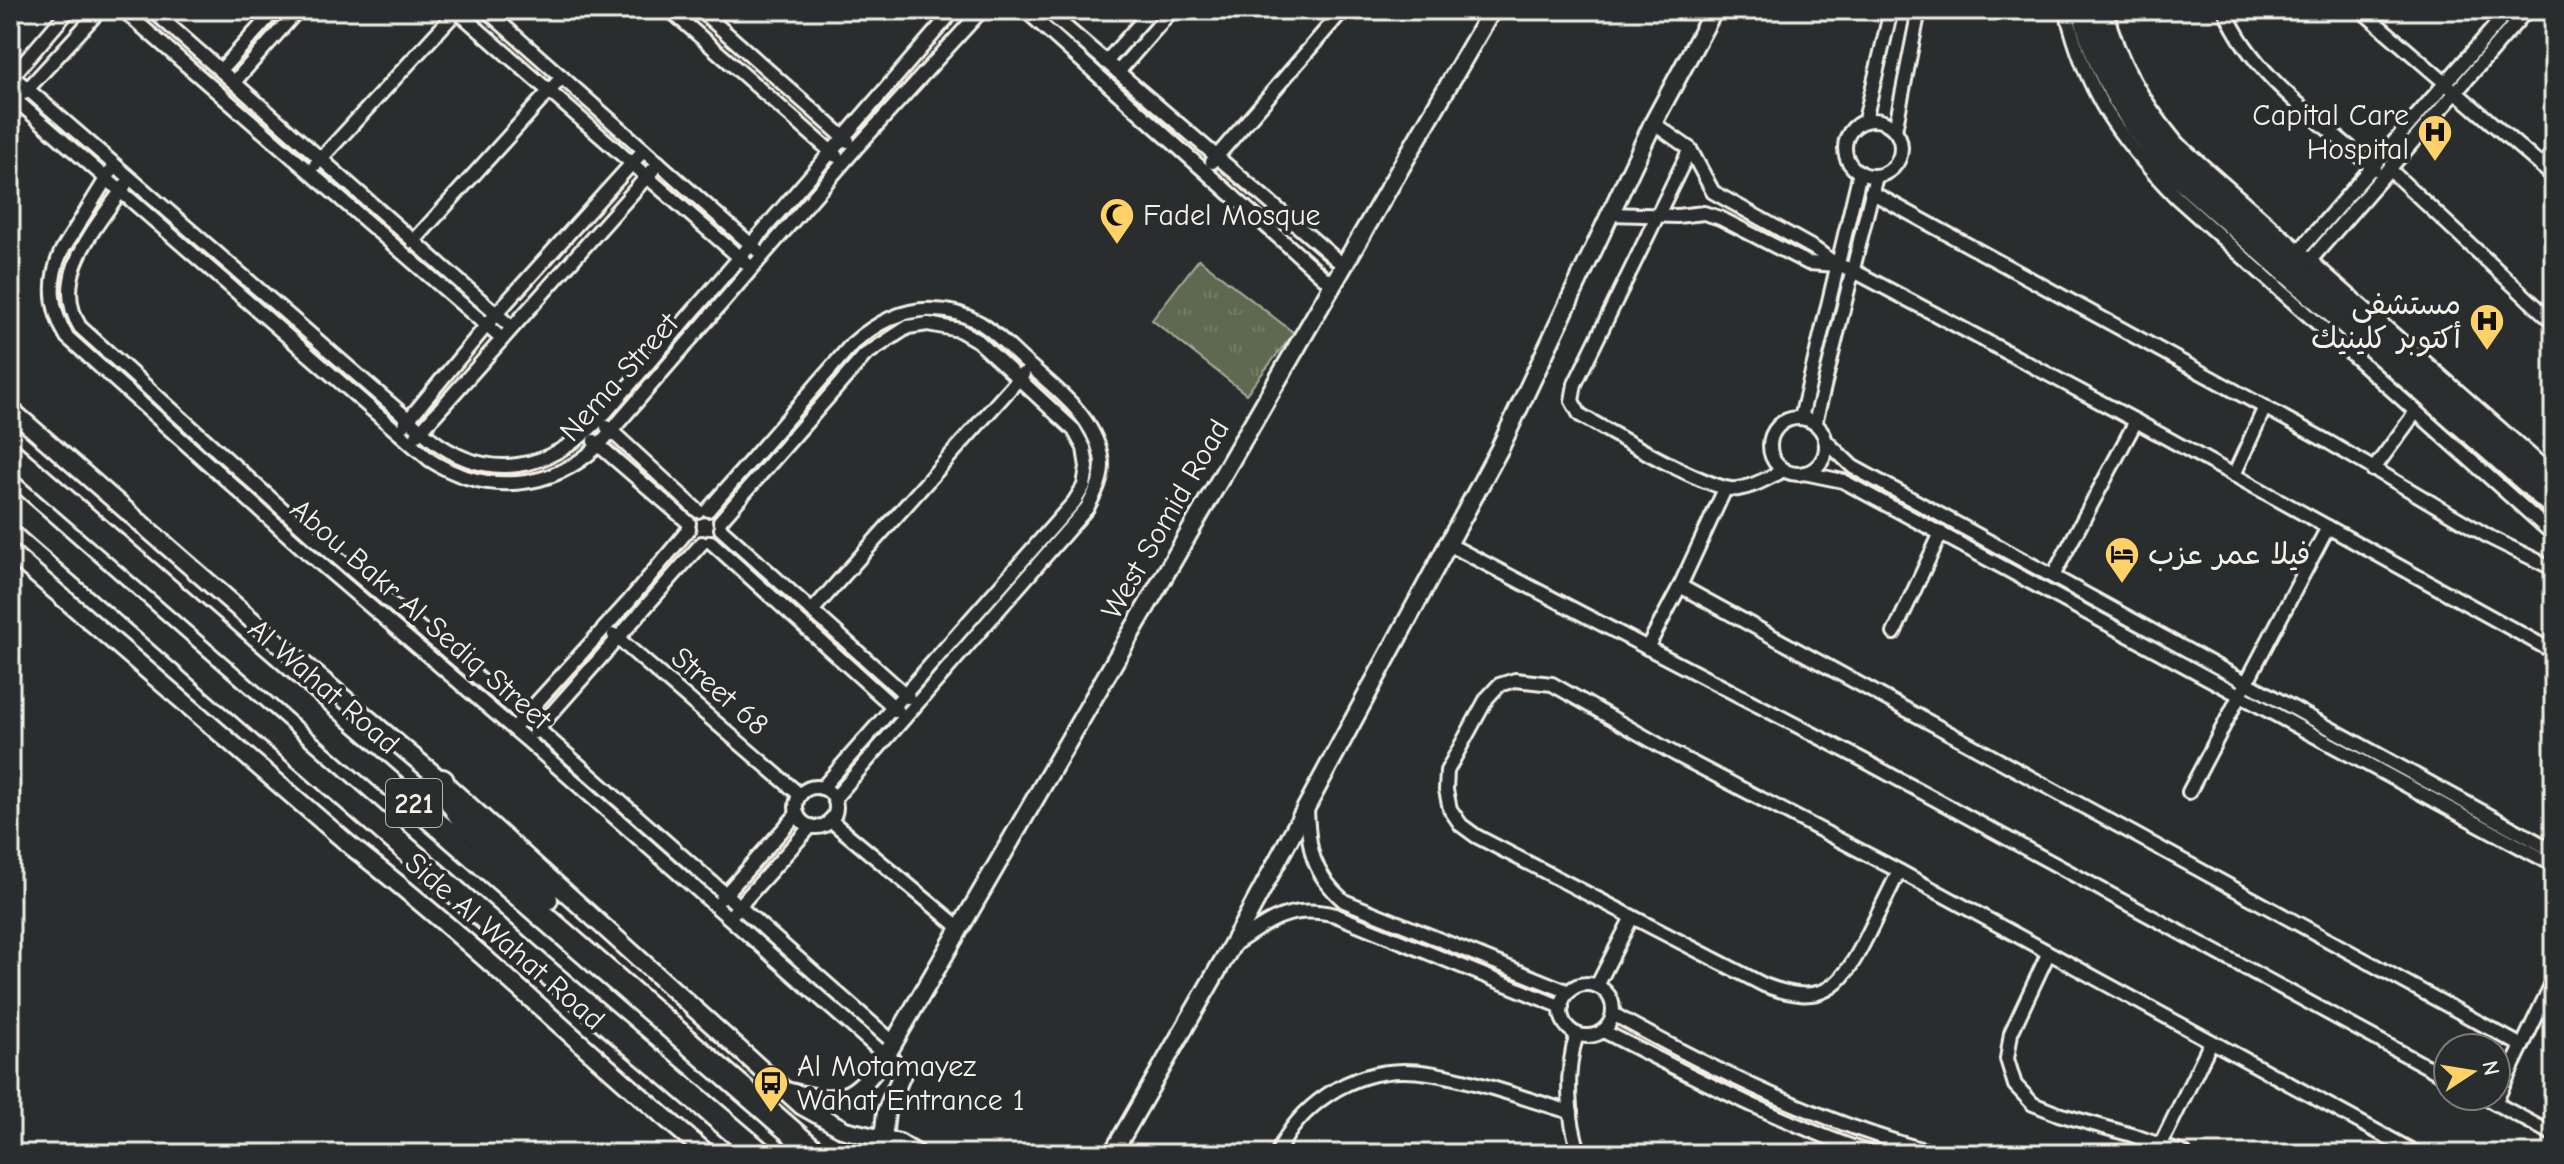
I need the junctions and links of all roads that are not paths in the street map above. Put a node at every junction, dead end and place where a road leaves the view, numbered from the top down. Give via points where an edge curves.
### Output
1 (69, 10) edge
2 (100, 10) edge
3 (123, 10) edge
4 (152, 10) edge
5 (275, 10) edge
6 (298, 10) edge
7 (457, 10) edge
8 (486, 10) edge
9 (670, 10) edge
10 (700, 10) edge
11 (954, 10) edge
12 (982, 10) edge
13 (1025, 10) edge
14 (1046, 10) edge
15 (1152, 10) edge
16 (1172, 10) edge
17 (1343, 10) edge
18 (1492, 10) edge
19 (1714, 10) edge
20 (1891, 10) edge
21 (1919, 10) edge
22 (2066, 10) edge
23 (2081, 10) edge
24 (2094, 10) edge
25 (2106, 10) edge
26 (2225, 10) edge
27 (2361, 10) edge
28 (2509, 10) edge
29 (2527, 10) edge
30 (1112, 67) junction
31 (221, 70) junction
32 (11, 76) edge
33 (562, 77) junction
34 (1101, 79) junction
35 (235, 81) junction
36 (2445, 84) junction
37 (28, 89) junction
38 (549, 91) junction
39 (2457, 94) junction
40 (13, 98) edge
41 (1865, 120) junction
42 (1653, 123) junction
43 (1895, 130) junction
44 (844, 137) junction
45 (856, 148) junction
46 (1690, 149) junction
47 (644, 150) junction
48 (831, 152) junction
49 (2554, 152) edge
50 (1215, 158) junction
51 (320, 159) junction
52 (844, 162) junction
53 (659, 163) junction
54 (633, 164) junction
55 (115, 165) junction
56 (2372, 166) junction
57 (2541, 166) junction
58 (1205, 170) junction
59 (1860, 172) junction
60 (2386, 172) junction
61 (309, 173) junction
62 (1876, 176) junction
63 (647, 177) junction
64 (2554, 177) edge
65 (107, 178) junction
66 (129, 178) junction
67 (121, 191) junction
68 (1713, 192) junction
69 (1871, 192) junction
70 (1704, 213) junction
71 (1609, 214) junction
72 (1657, 216) junction
73 (413, 242) junction
74 (751, 245) junction
75 (763, 255) junction
76 (740, 257) junction
77 (1837, 265) junction
78 (1344, 266) junction
79 (751, 268) junction
80 (1852, 270) junction
81 (2291, 271) junction
82 (1332, 285) junction
83 (496, 314) junction
84 (2554, 323) edge
85 (487, 326) junction
86 (511, 327) junction
87 (502, 339) junction
88 (1030, 366) junction
89 (1019, 378) junction
90 (2265, 407) junction
91 (10, 409) edge
92 (1078, 412) junction
93 (2415, 413) junction
94 (1801, 418) junction
95 (408, 420) junction
96 (599, 420) junction
97 (1066, 421) junction
98 (2136, 421) junction
99 (1815, 423) junction
100 (420, 430) junction
101 (611, 431) junction
102 (397, 433) junction
103 (585, 434) junction
104 (1825, 440) junction
105 (409, 443) junction
106 (599, 445) junction
107 (10, 453) edge
108 (1784, 470) junction
109 (2373, 470) junction
110 (1804, 473) junction
111 (2234, 475) junction
112 (2554, 476) edge
113 (1725, 489) junction
114 (2554, 492) edge
115 (10, 503) edge
116 (2554, 509) edge
117 (703, 511) junction
118 (1055, 524) junction
119 (720, 525) junction
120 (689, 526) junction
121 (2328, 527) junction
122 (1941, 533) junction
123 (1065, 534) junction
124 (2554, 535) edge
125 (706, 542) junction
126 (1446, 543) junction
127 (10, 552) edge
128 (2554, 569) edge
129 (2053, 576) junction
130 (1680, 586) junction
131 (812, 611) junction
132 (606, 628) junction
133 (1894, 633) dead end
134 (619, 639) junction
135 (1647, 648) junction
136 (2554, 652) edge
137 (2245, 689) junction
138 (905, 694) junction
139 (917, 704) junction
140 (893, 707) junction
141 (523, 717) junction
142 (905, 717) junction
143 (513, 728) junction
144 (538, 729) junction
145 (528, 741) junction
146 (2370, 758) junction
147 (442, 781) junction
148 (822, 788) junction
149 (2189, 792) dead end
150 (800, 795) junction
151 (834, 799) junction
152 (1307, 804) junction
153 (797, 814) junction
154 (830, 820) junction
155 (811, 826) junction
156 (2554, 851) edge
157 (2554, 865) edge
158 (1899, 871) junction
159 (726, 894) junction
160 (716, 905) junction
161 (739, 906) junction
162 (730, 917) junction
163 (1632, 917) junction
164 (960, 928) junction
165 (566, 934) junction
166 (1232, 945) junction
167 (2048, 954) junction
168 (2554, 979) edge
169 (1597, 986) junction
170 (1569, 992) junction
171 (1562, 1007) junction
172 (1613, 1014) junction
173 (1603, 1031) junction
174 (1577, 1034) junction
175 (2211, 1042) junction
176 (2522, 1046) junction
177 (890, 1050) junction
178 (2512, 1067) edge
179 (2432, 1069) edge
180 (786, 1091) junction
181 (1571, 1112) junction
182 (2512, 1112) edge
183 (2554, 1135) edge
184 (883, 1139) junction
185 (2161, 1144) junction
186 (751, 1149) edge
187 (708, 1154) edge
188 (817, 1154) edge
189 (917, 1154) edge
190 (1112, 1154) edge
191 (1277, 1154) edge
192 (1580, 1154) edge
193 (1873, 1154) edge
194 (1939, 1154) edge
195 (2185, 1154) edge
196 (2418, 1154) edge

1 - 32 street
2 - 37 street
3 - 61 street
4 - 31 street
5 - 31 street
6 - 35 street
7 - 38 street
7 - 51 street
8 - 33 street
9 - 48 street
10 - 44 street
11 - 44 street, Nema Street
12 - 45 street, Nema Street
13 - 34 street
14 - 30 street
15 - 30 street
16 - 30 street
17 - 50 street
18 - 78 street, West Somid Road
19 - 42 street
20 - 41 street
21 - 43 street
22 - 81 street via 2086,77 2122,138 2176,197
23 - 81 street via 2101,72 2150,150 2192,194
24 - 81 street via 2117,79 2141,117 2169,153
25 - 81 street via 2129,74 2151,111
26 - 56 street via 2272,79
27 - 36 street
28 - 36 street
29 - 39 street
30 - 34 street
30 - 50 street
31 - 35 street
32 - 37 street, Nema Street
33 - 38 street
33 - 47 street
34 - 58 street
35 - 51 street
36 - 39 street
36 - 56 street
37 - 40 street
37 - 55 street, Nema Street
38 - 54 street
38 - 73 street
39 - 57 street
39 - 60 street
40 - 65 street, Nema Street
41 - 43 street via 1881,121
41 - 59 street via 1846,140 1847,159
42 - 46 street
42 - 71 street
43 - 62 street via 1901,146 1897,162
44 - 45 street
44 - 48 street, Nema Street
45 - 52 street, Nema Street
46 - 68 street
46 - 72 street
47 - 53 street
47 - 54 street
48 - 52 street
48 - 74 street, Nema Street
49 - 57 street
50 - 58 street
50 - 78 street
51 - 61 street
51 - 73 street
52 - 75 street, Nema Street
53 - 63 street
53 - 74 street
54 - 63 street
54 - 83 street
55 - 65 street, Abou Bakr Al Sediq Street
55 - 66 street, Nema Street
56 - 60 street
56 - 81 street
57 - 64 street
58 - 82 street
59 - 62 street
59 - 77 street
60 - 81 street
60 - 84 street
61 - 85 street
62 - 69 street
63 - 76 street
63 - 86 street
65 - 67 street, Nema Street
65 - 143 street, Abou Bakr Al Sediq Street via 55,266 54,310 67,337
66 - 67 street, Abou Bakr Al Sediq Street
66 - 95 street, Nema Street
67 - 102 street, Nema Street
67 - 141 street, Abou Bakr Al Sediq Street via 71,271 68,294 80,327
68 - 70 street
68 - 77 street
69 - 80 street
69 - 90 street
70 - 72 street
70 - 77 street via 1808,263
71 - 72 street
71 - 126 street via 1514,420
72 - 113 street via 1575,384 1572,401 1580,415
73 - 83 street
74 - 75 street
74 - 76 street, Nema Street
75 - 79 street, Nema Street
76 - 79 street
76 - 96 street, Nema Street
77 - 80 street
77 - 94 street
78 - 82 street, West Somid Road
79 - 101 street, Nema Street
80 - 98 street
80 - 99 street
81 - 93 street
81 - 112 street
81 - 114 street
81 - 116 street
82 - 164 street, West Somid Road
83 - 85 street
83 - 86 street
85 - 87 street
85 - 95 street
86 - 87 street
87 - 100 street
88 - 89 street
88 - 92 street
88 - 117 street via 988,328 967,317 932,309 898,315 844,352
89 - 97 street
89 - 119 street via 959,330 928,324 908,327 856,364
89 - 131 street
90 - 109 street
90 - 111 street
91 - 147 street
92 - 97 street
92 - 123 street via 1094,435 1102,469 1092,500
93 - 109 street
93 - 124 street
94 - 99 street
94 - 108 street via 1779,425 1771,437 1773,459
95 - 100 street, Nema Street
95 - 102 street
96 - 101 street
96 - 103 street, Nema Street
97 - 118 street via 1084,448 1087,477
98 - 111 street
98 - 129 street
99 - 104 street
100 - 103 street, Nema Street via 463,459 501,466 541,461
100 - 105 street
101 - 106 street, Nema Street
101 - 117 street
102 - 105 street, Nema Street
103 - 106 street
104 - 110 street via 1821,461
104 - 129 street via 1853,467
105 - 106 street, Nema Street via 453,473 507,484 551,476 579,463
106 - 120 street
107 - 165 highway, Al Wahat Road / 221
108 - 110 street
108 - 113 street via 1751,486
109 - 128 street
110 - 122 street via 1843,481
111 - 121 street
113 - 130 street
115 - 186 highway, 221
117 - 119 street via 715,514
117 - 120 street
118 - 123 street
118 - 138 street
119 - 125 street via 717,537
119 - 131 street
120 - 125 street via 694,539
120 - 132 street
121 - 136 street
121 - 137 street
122 - 133 street
122 - 137 street
123 - 139 street
125 - 134 street
125 - 140 street
126 - 135 street
126 - 152 street
127 - 187 street, Side Al Wahat Road
129 - 137 street
130 - 135 street
130 - 176 street
131 - 138 street
132 - 134 street, Street 68
132 - 141 street
134 - 144 street
134 - 150 street, Street 68
135 - 179 street
137 - 146 street
137 - 149 street
138 - 139 street
138 - 140 street
139 - 142 street
140 - 142 street
140 - 148 street
141 - 143 street
141 - 144 street, Abou Bakr Al Sediq Street
142 - 151 street
143 - 145 street, Abou Bakr Al Sediq Street
144 - 145 street
144 - 159 street, Abou Bakr Al Sediq Street
145 - 160 street, Abou Bakr Al Sediq Street
146 - 156 street
146 - 157 street
147 - 165 highway via 465,823 546,899
147 - 180 street
148 - 150 street
148 - 151 street
150 - 153 street
151 - 154 street
152 - 166 street
152 - 170 street via 1318,872 1344,901
153 - 155 street
153 - 159 street
154 - 155 street
154 - 164 street
155 - 161 street
158 - 163 street via 1840,981 1803,996 1764,985
158 - 163 street via 1552,684 1515,680 1499,685 1447,771 1450,809 1476,836
158 - 167 street
159 - 160 street
159 - 161 street, Abou Bakr Al Sediq Street
160 - 162 street, Abou Bakr Al Sediq Street
161 - 162 street
161 - 177 street, Abou Bakr Al Sediq Street
162 - 177 street, Abou Bakr Al Sediq Street
163 - 169 street
164 - 177 street, West Somid Road
165 - 188 highway, Al Wahat Road / 221
166 - 171 street via 1288,913 1319,911
166 - 190 street
167 - 175 street
167 - 185 street via 2011,1033 2007,1059 2015,1085 2045,1109
168 - 176 street
169 - 170 street
169 - 172 street via 1610,997
170 - 171 street
171 - 174 street via 1567,1026
172 - 173 street
172 - 194 street via 1794,1105
173 - 174 street
173 - 193 street via 1788,1123
174 - 181 street
175 - 185 street
175 - 196 street
176 - 178 street
177 - 180 street, West Somid Road via 865,1083 845,1096 821,1099
177 - 184 street via 903,1072 886,1112
180 - 184 street via 830,1124
181 - 191 street via 1440,1075 1378,1074 1332,1091 1303,1114
181 - 192 street
182 - 183 street
184 - 189 street
185 - 195 street

